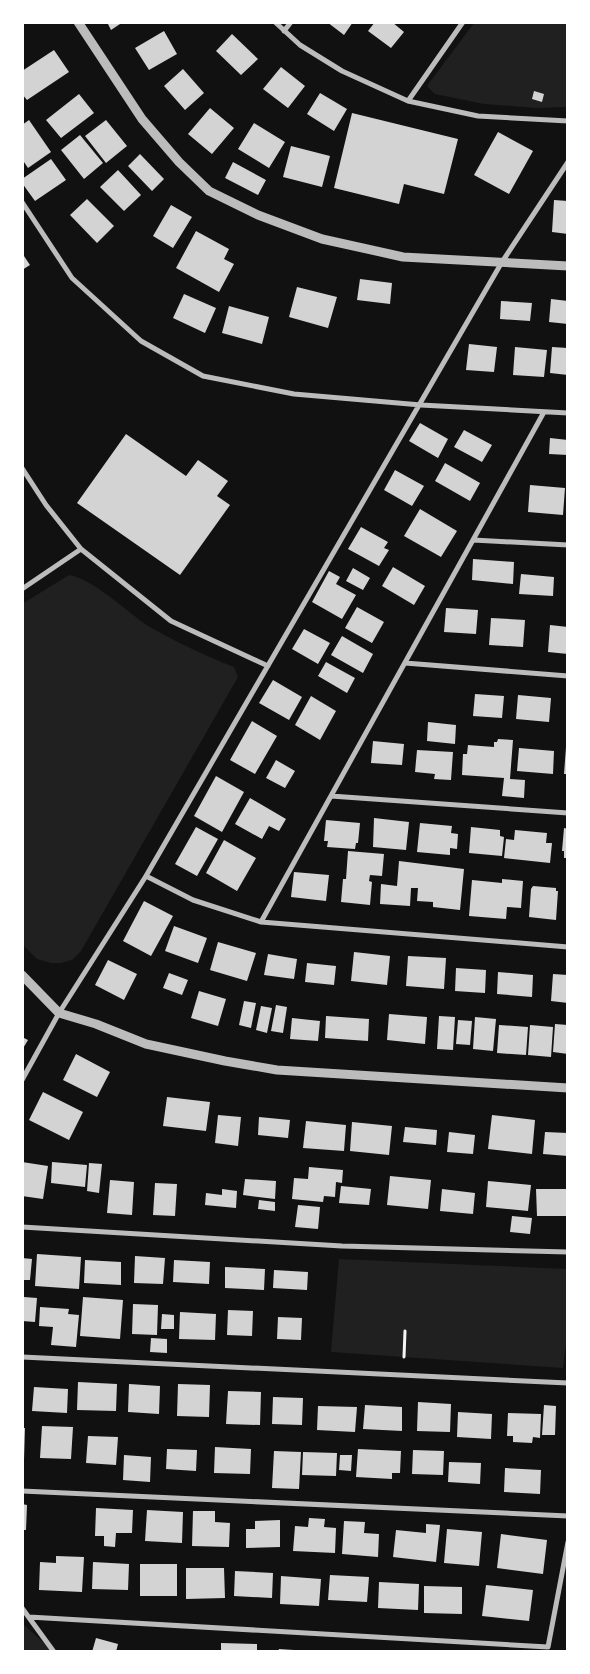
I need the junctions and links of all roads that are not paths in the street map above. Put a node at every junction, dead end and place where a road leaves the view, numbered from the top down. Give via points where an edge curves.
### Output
1 (78, 22) edge
2 (275, 22) edge
3 (291, 22) edge
4 (463, 22) edge
5 (284, 31) junction
6 (408, 101) junction
7 (568, 121) edge
8 (568, 162) edge
9 (22, 202) edge
10 (502, 262) junction
11 (568, 266) edge
12 (421, 405) junction
13 (544, 412) junction
14 (568, 414) edge
15 (22, 468) edge
16 (473, 540) junction
17 (568, 546) edge
18 (81, 549) junction
19 (22, 589) edge
20 (405, 662) junction
21 (268, 666) junction
22 (568, 676) edge
23 (331, 796) junction
24 (568, 813) edge
25 (146, 876) junction
26 (261, 922) junction
27 (568, 947) edge
28 (22, 975) edge
29 (59, 1013) junction
30 (22, 1080) edge
31 (568, 1088) edge
32 (22, 1227) edge
33 (568, 1252) edge
34 (22, 1357) edge
35 (568, 1383) edge
36 (22, 1491) edge
37 (568, 1516) edge
38 (568, 1542) edge
39 (22, 1608) edge
40 (29, 1617) junction
41 (54, 1652) edge

1 - 10 street via 142,119 179,162 210,190 258,215 322,239 403,257
2 - 5 street
3 - 5 street
4 - 6 street
5 - 6 street via 342,72
6 - 7 street via 478,116
8 - 10 street
9 - 12 street via 72,278 141,342 203,376 294,394
10 - 11 street
10 - 12 street
12 - 13 street
12 - 21 street
13 - 14 street
13 - 16 street
15 - 18 street
16 - 17 street
16 - 20 street
18 - 19 street
18 - 21 street via 171,621
20 - 22 street
20 - 23 street
21 - 25 street
23 - 24 street
23 - 26 street
25 - 26 street via 193,900
25 - 29 street
26 - 27 street
28 - 29 street
29 - 30 street
29 - 31 street via 146,1044 277,1070
32 - 33 street via 342,1246
34 - 35 street
36 - 37 street
38 - 40 street via 548,1647
39 - 40 street
40 - 41 street

